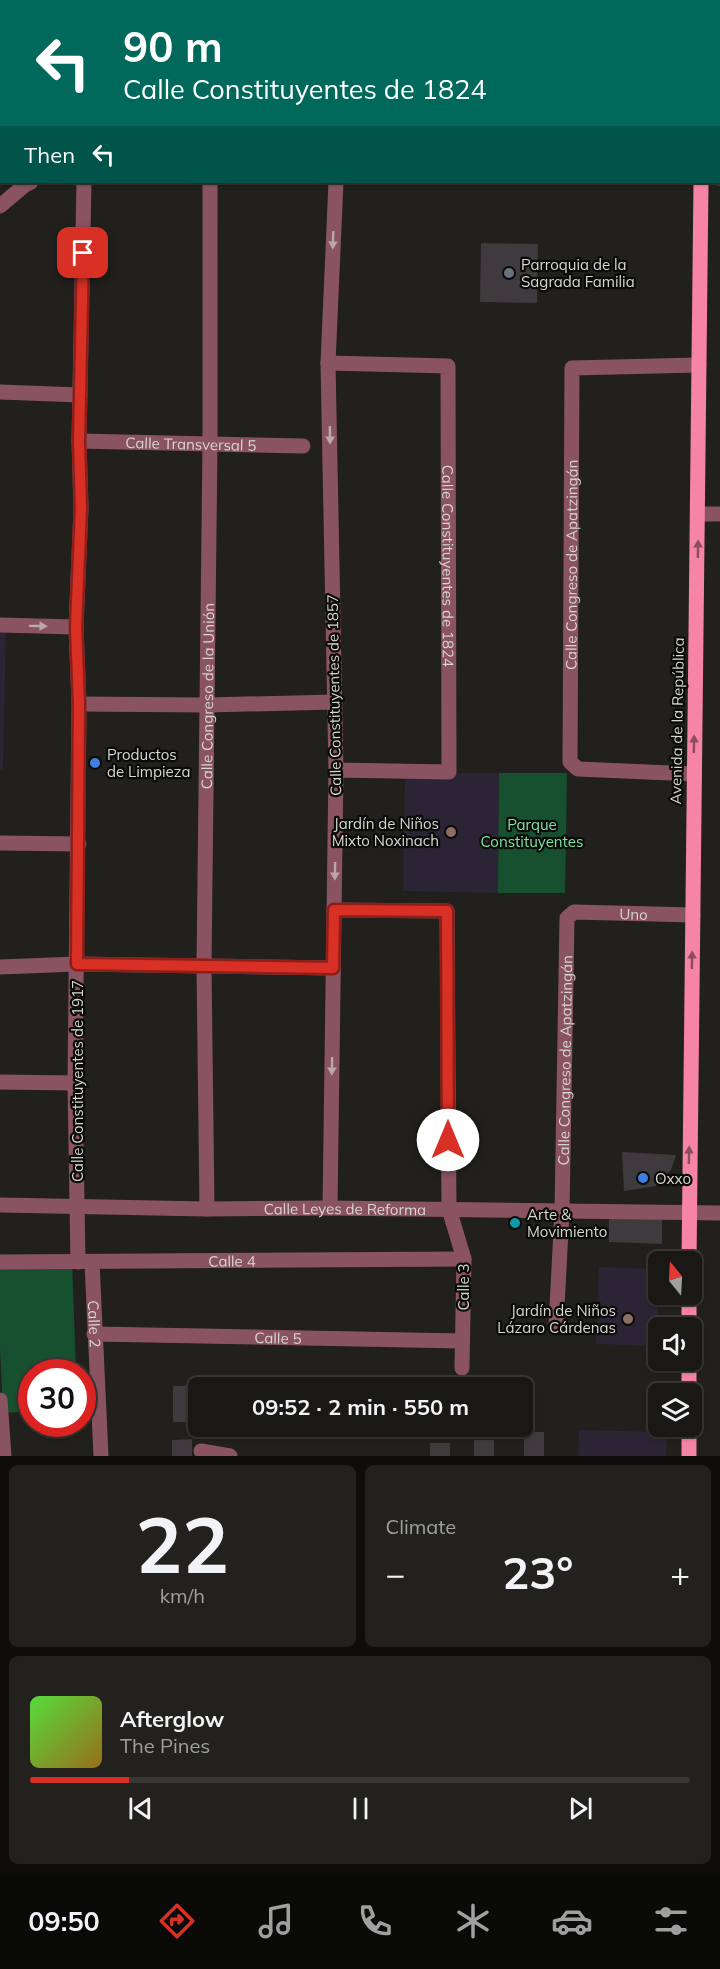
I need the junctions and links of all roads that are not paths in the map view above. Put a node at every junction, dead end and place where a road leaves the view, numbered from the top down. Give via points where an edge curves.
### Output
1 (29, 183) edge
2 (84, 183) edge
3 (210, 183) edge
4 (336, 183) edge
5 (701, 183) edge
6 (0, 206) edge
7 (328, 363) junction
8 (699, 366) junction
9 (0, 392) edge
10 (80, 395) junction
11 (79, 441) junction
12 (210, 443) junction
13 (303, 446) dead end
14 (699, 514) junction
15 (720, 514) edge
16 (0, 625) edge
17 (76, 627) junction
18 (335, 702) junction
19 (79, 704) junction
20 (207, 705) junction
21 (336, 770) junction
22 (694, 774) junction
23 (0, 843) edge
24 (79, 844) junction
25 (334, 910) junction
26 (574, 912) joint
27 (693, 915) junction
28 (77, 964) junction
29 (204, 966) junction
30 (0, 967) edge
31 (333, 968) junction
32 (0, 1082) edge
33 (75, 1083) junction
34 (0, 1205) edge
35 (77, 1206) junction
36 (330, 1208) junction
37 (207, 1209) junction
38 (449, 1209) junction
39 (562, 1211) junction
40 (688, 1213) junction
41 (720, 1214) edge
42 (689, 1251) edge
43 (464, 1259) junction
44 (0, 1262) edge
45 (85, 1262) junction
46 (556, 1326) dead end
47 (94, 1334) junction
48 (462, 1341) junction
49 (462, 1368) dead end
50 (0, 1400) edge
51 (689, 1437) edge
52 (201, 1451) dead end
53 (2, 1452) edge
54 (101, 1456) edge
55 (230, 1456) edge
56 (689, 1456) edge

1 - 6 street
2 - 10 street, Calle Constituyentes de 1917
3 - 12 street, Calle Congreso de la Unión
4 -> 7 street, Calle Constituyentes de 1857
5 - 8 main road, Avenida de la República
7 -> 18 street, Calle Constituyentes de 1857
7 - 21 street, Calle Constituyentes de 1824 via 448,366 449,772
8 - 14 main road, Avenida de la República
8 - 22 street, Calle Congreso de Apatzingán via 572,368 570,762 578,769
9 - 10 street
10 - 11 street, Calle Constituyentes de 1917
11 - 12 street, Calle Transversal 5
11 - 17 street, Calle Constituyentes de 1917 via 81,508
12 - 13 street, Calle Transversal 5
12 - 20 street, Calle Congreso de la Unión
14 - 15 street
22 -> 14 main road, Avenida de la República
16 -> 17 street
17 - 19 street, Calle Constituyentes de 1917
18 - 20 street
18 - 21 street, Calle Constituyentes de 1857
19 - 20 street
19 - 24 street, Calle Constituyentes de 1917
20 - 29 street, Calle Congreso de la Unión
21 -> 25 street, Calle Constituyentes de 1857
22 - 27 main road, Avenida de la República
23 - 24 street
24 - 28 street, Calle Constituyentes de 1917
25 - 31 street, Calle Constituyentes de 1857
25 - 38 street via 447,911
26 - 27 street, Uno
26 - 39 street, Calle Congreso de Apatzingán via 567,918
40 -> 27 main road, Avenida de la República
28 - 29 street
28 - 30 street
28 - 33 street, Calle Constituyentes de 1917
29 - 31 street
29 - 37 street, Calle Congreso de la Unión
31 -> 36 street, Calle Constituyentes de 1857
32 - 33 street
33 - 35 street, Calle Constituyentes de 1917
34 - 35 street, Calle Leyes de Reforma
35 - 37 street, Calle Leyes de Reforma
35 - 45 street, Calle Constituyentes de 1917
36 - 37 street, Calle Leyes de Reforma
36 - 38 street, Calle Leyes de Reforma
38 - 39 street, Calle Leyes de Reforma
38 - 43 street, Calle 3
39 - 40 street, Calle Leyes de Reforma
39 - 46 street, Calle Congreso de Apatzingán
40 - 41 street, Calle Leyes de Reforma
40 - 42 main road, Avenida de la República
43 - 45 street, Calle 4
43 - 48 street, Calle 3
44 - 45 street, Calle 4
45 - 47 street, Calle 2
47 - 48 street, Calle 5
47 - 54 street, Calle 2
48 - 49 street, Calle 3
50 - 53 street
51 - 56 main road
52 - 55 street

